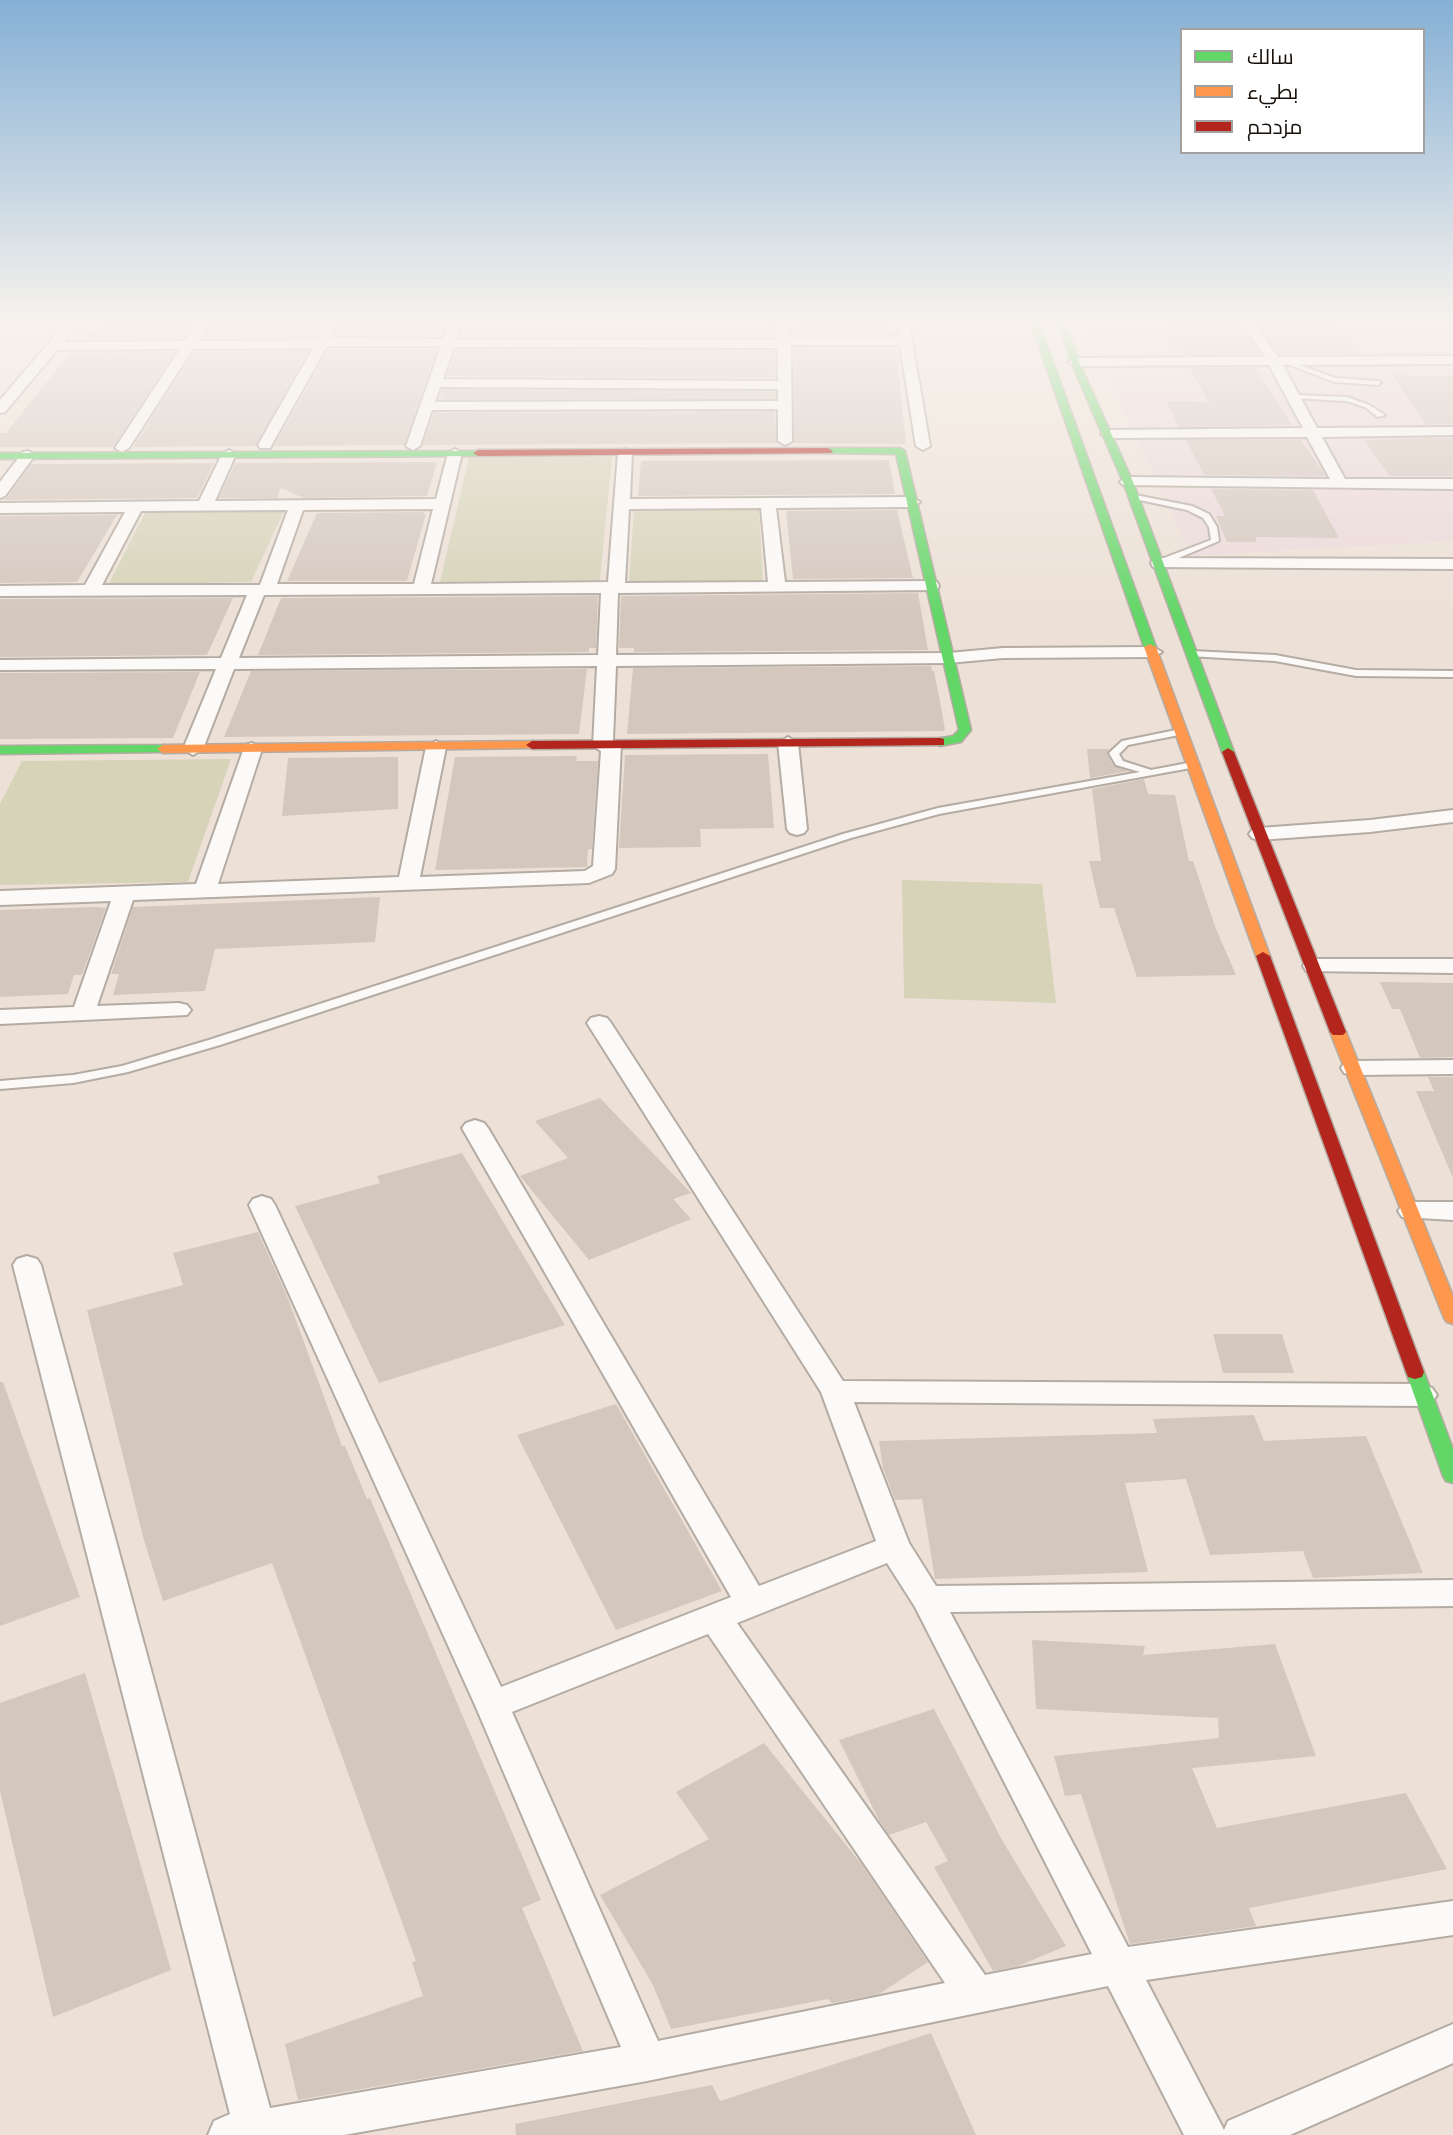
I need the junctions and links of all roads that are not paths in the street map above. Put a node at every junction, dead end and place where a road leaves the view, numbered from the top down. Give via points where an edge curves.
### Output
1 (142, 418) edge
2 (280, 418) edge
3 (422, 418) edge
4 (784, 418) edge
5 (918, 418) edge
6 (1069, 418) edge
7 (1101, 418) edge
8 (1304, 418) edge
9 (1072, 426) junction
10 (1107, 430) junction
11 (1453, 431) edge
12 (1311, 432) junction
13 (785, 441) dead end
14 (265, 445) dead end
15 (413, 446) dead end
16 (923, 446) dead end
17 (122, 448) dead end
18 (455, 453) junction
19 (625, 453) junction
20 (229, 454) junction
21 (27, 455) junction
22 (0, 456) edge
23 (1339, 482) junction
24 (1453, 484) edge
25 (1131, 489) junction
26 (0, 493) edge
27 (912, 502) junction
28 (442, 504) junction
29 (622, 504) junction
30 (768, 504) junction
31 (205, 506) junction
32 (297, 506) junction
33 (135, 507) junction
34 (0, 508) edge
35 (1159, 563) junction
36 (1453, 564) edge
37 (931, 586) junction
38 (613, 587) junction
39 (777, 587) junction
40 (421, 589) junction
41 (261, 590) junction
42 (0, 591) edge
43 (91, 591) junction
44 (1192, 654) junction
45 (1154, 657) junction
46 (949, 658) junction
47 (605, 662) junction
48 (228, 663) junction
49 (0, 665) edge
50 (1453, 674) edge
51 (1181, 732) junction
52 (788, 743) junction
53 (607, 746) junction
54 (436, 747) junction
55 (251, 749) junction
56 (193, 750) junction
57 (2, 754) edge
58 (1193, 765) junction
59 (1157, 772) junction
60 (1453, 816) edge
61 (797, 829) dead end
62 (1259, 834) junction
63 (408, 884) junction
64 (205, 891) junction
65 (124, 894) junction
66 (0, 898) edge
67 (1314, 966) junction
68 (1453, 966) edge
69 (179, 1010) dead end
70 (83, 1014) junction
71 (0, 1017) edge
72 (599, 1023) dead end
73 (1453, 1067) edge
74 (1353, 1068) junction
75 (0, 1085) edge
76 (475, 1128) dead end
77 (1354, 1202) junction
78 (262, 1205) dead end
79 (1395, 1205) junction
80 (1453, 1211) edge
81 (27, 1265) dead end
82 (1453, 1318) edge
83 (835, 1391) junction
84 (1422, 1395) junction
85 (1453, 1476) edge
86 (894, 1547) junction
87 (1453, 1593) edge
88 (927, 1599) junction
89 (751, 1602) junction
90 (714, 1616) junction
91 (492, 1705) junction
92 (1453, 1918) edge
93 (1119, 1966) junction
94 (976, 1995) junction
95 (1453, 2043) edge
96 (647, 2062) junction
97 (242, 2133) edge
98 (1206, 2135) edge
99 (1243, 2135) edge

1 - 17 street
2 - 14 street
3 - 15 street
4 - 13 street
5 - 16 street
6 - 9 main road
7 - 10 main road
8 - 12 street
9 - 10 main road
9 - 45 main road
10 - 12 street
10 - 25 main road
11 - 12 street
12 - 23 street
18 - 19 main road
18 - 20 main road
18 - 28 street
19 - 27 main road via 900,451
19 - 29 street
20 - 21 main road
20 - 31 street
21 - 22 main road
21 - 26 street
23 - 24 street
23 - 25 street
25 - 35 main road
25 - 35 lane via 1189,508 1206,516 1213,527 1215,541
27 - 30 street
27 - 37 main road
28 - 32 street
28 - 40 street
29 - 30 street
29 - 38 street
30 - 39 street
31 - 32 street
31 - 33 street
32 - 41 street
33 - 34 street
33 - 43 street
35 - 36 street
35 - 44 main road
37 - 39 street
37 - 46 main road
38 - 39 street
38 - 40 street
38 - 47 street
40 - 41 street
41 - 43 street
41 - 48 street
42 - 43 street
44 - 50 lane via 1275,658 1356,673
44 - 62 main road
45 - 46 street via 1005,663
45 - 51 main road
46 - 47 street
46 - 52 main road via 965,730 957,739
47 - 48 street
47 - 53 street
48 - 49 street
48 - 56 street
51 - 58 main road
51 - 59 lane via 1125,744 1114,753 1119,763 1129,768
52 - 53 main road
52 - 61 street
53 - 54 main road
53 - 63 street via 601,872 581,878
54 - 55 main road
54 - 63 street
55 - 56 main road
55 - 64 street
56 - 57 main road
58 - 59 lane
58 - 77 main road
59 - 75 lane via 925,815 847,836 216,1042 124,1069
60 - 62 street
62 - 67 main road
63 - 64 street
64 - 65 street
65 - 66 street
65 - 70 street
67 - 68 street
67 - 74 main road
69 - 70 street
70 - 71 street
72 - 83 street
73 - 74 street
74 - 79 main road
76 - 89 street
77 - 79 main road
77 - 84 main road
78 - 91 street
79 - 80 street
79 - 82 main road
81 - 97 street
83 - 84 street
83 - 86 street
84 - 85 main road
86 - 88 street
86 - 89 street
87 - 88 street
88 - 93 street
89 - 90 street
90 - 91 street
90 - 94 street
91 - 96 street
92 - 93 street
93 - 94 street
93 - 98 street
94 - 96 street
95 - 99 street
96 - 97 street

